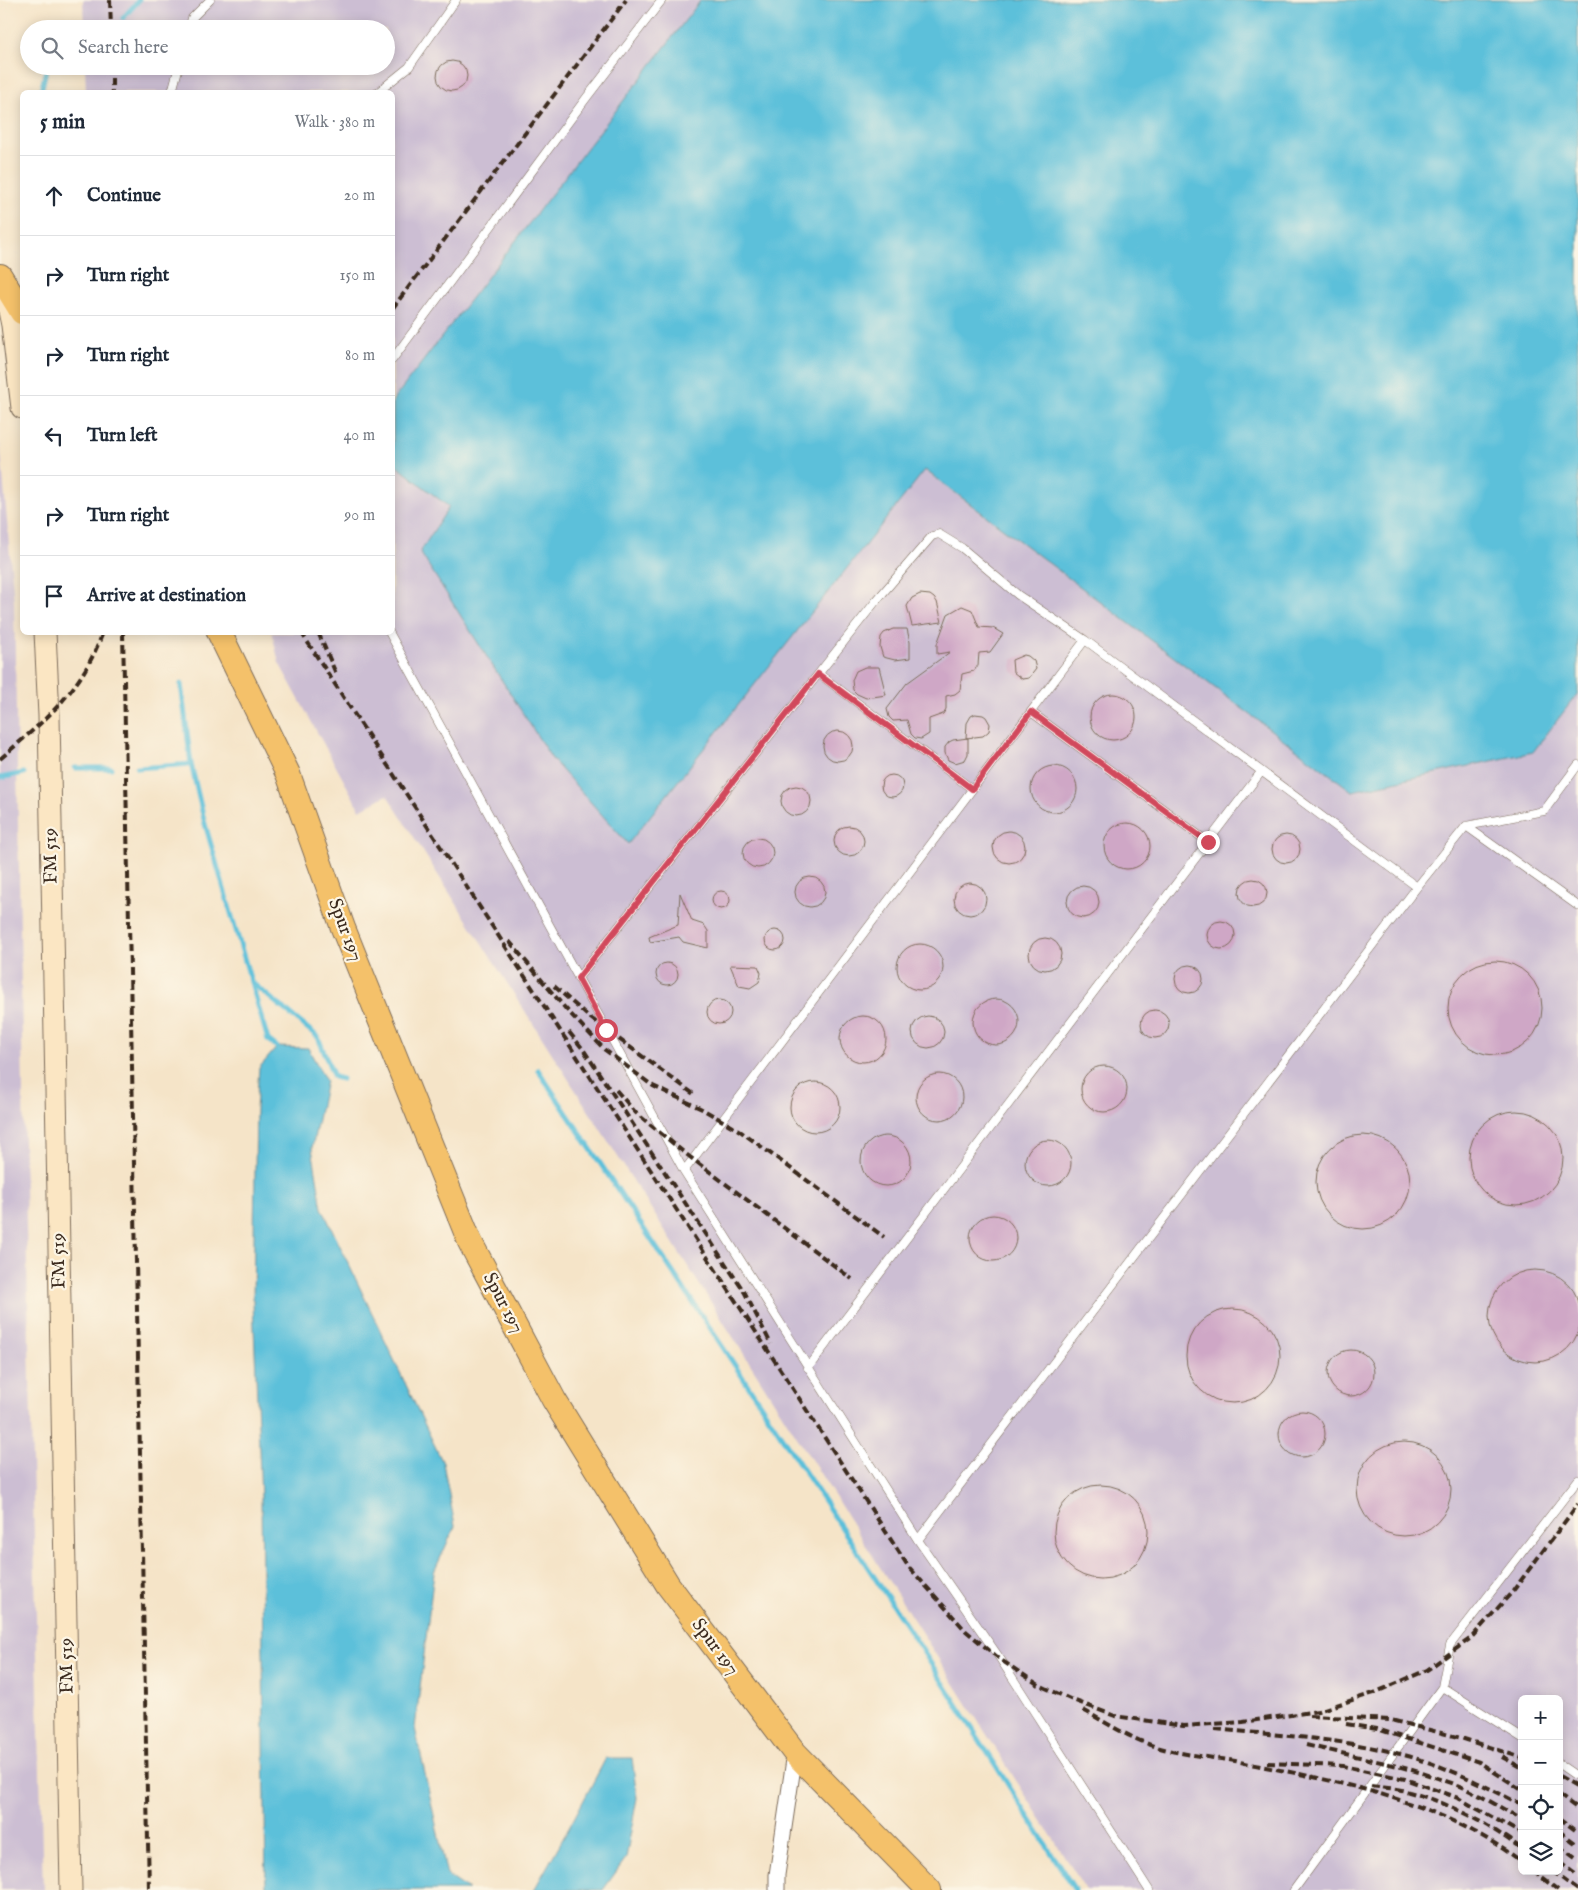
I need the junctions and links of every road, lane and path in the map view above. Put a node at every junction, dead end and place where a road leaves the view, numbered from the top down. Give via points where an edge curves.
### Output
1 (210, 0) edge
2 (456, 0) edge
3 (662, 0) edge
4 (191, 20) edge
5 (177, 75) edge
6 (173, 90) edge
7 (380, 90) edge
8 (2, 279) edge
9 (20, 309) edge
10 (395, 356) edge
11 (20, 391) edge
12 (45, 635) edge
13 (219, 635) edge
14 (392, 635) edge
15 (1085, 640) junction
16 (818, 674) junction
17 (1031, 712) junction
18 (1578, 765) edge
19 (1261, 772) junction
20 (972, 789) junction
21 (1466, 826) junction
22 (1208, 842) junction
23 (1416, 887) junction
24 (1578, 906) edge
25 (578, 978) junction
26 (684, 1171) junction
27 (808, 1368) junction
28 (1578, 1480) edge
29 (918, 1540) junction
30 (1442, 1687) junction
31 (1518, 1735) edge
32 (795, 1753) junction
33 (1563, 1767) edge
34 (1578, 1777) edge
35 (71, 1890) edge
36 (778, 1890) edge
37 (929, 1890) edge
38 (1149, 1890) edge
39 (1294, 1890) edge

1 - 4 lane
2 - 7 lane via 409,67
3 - 10 lane
5 - 6 lane
8 - 9 main road
8 - 11 main road via 12,325
12 - 35 main road, FM 519 / FM 519
13 - 32 main road, Spur 197 via 288,774 344,928 470,1242 554,1400 668,1585
14 - 25 lane
15 - 16 lane via 1018,595 962,548 939,534 932,536
15 - 17 lane
15 - 19 lane
16 - 20 lane
16 - 25 lane
17 - 20 lane
17 - 22 lane
18 - 21 lane via 1544,811
19 - 22 lane
19 - 23 lane
20 - 26 lane
21 - 23 lane
21 - 24 lane
22 - 27 lane
23 - 29 lane
25 - 26 lane
26 - 27 lane
27 - 29 lane
28 - 30 lane via 1450,1645
29 - 38 lane via 1001,1660
30 - 31 lane
30 - 39 lane
32 - 36 street via 777,1875
32 - 37 main road, Spur 197
33 - 34 lane

